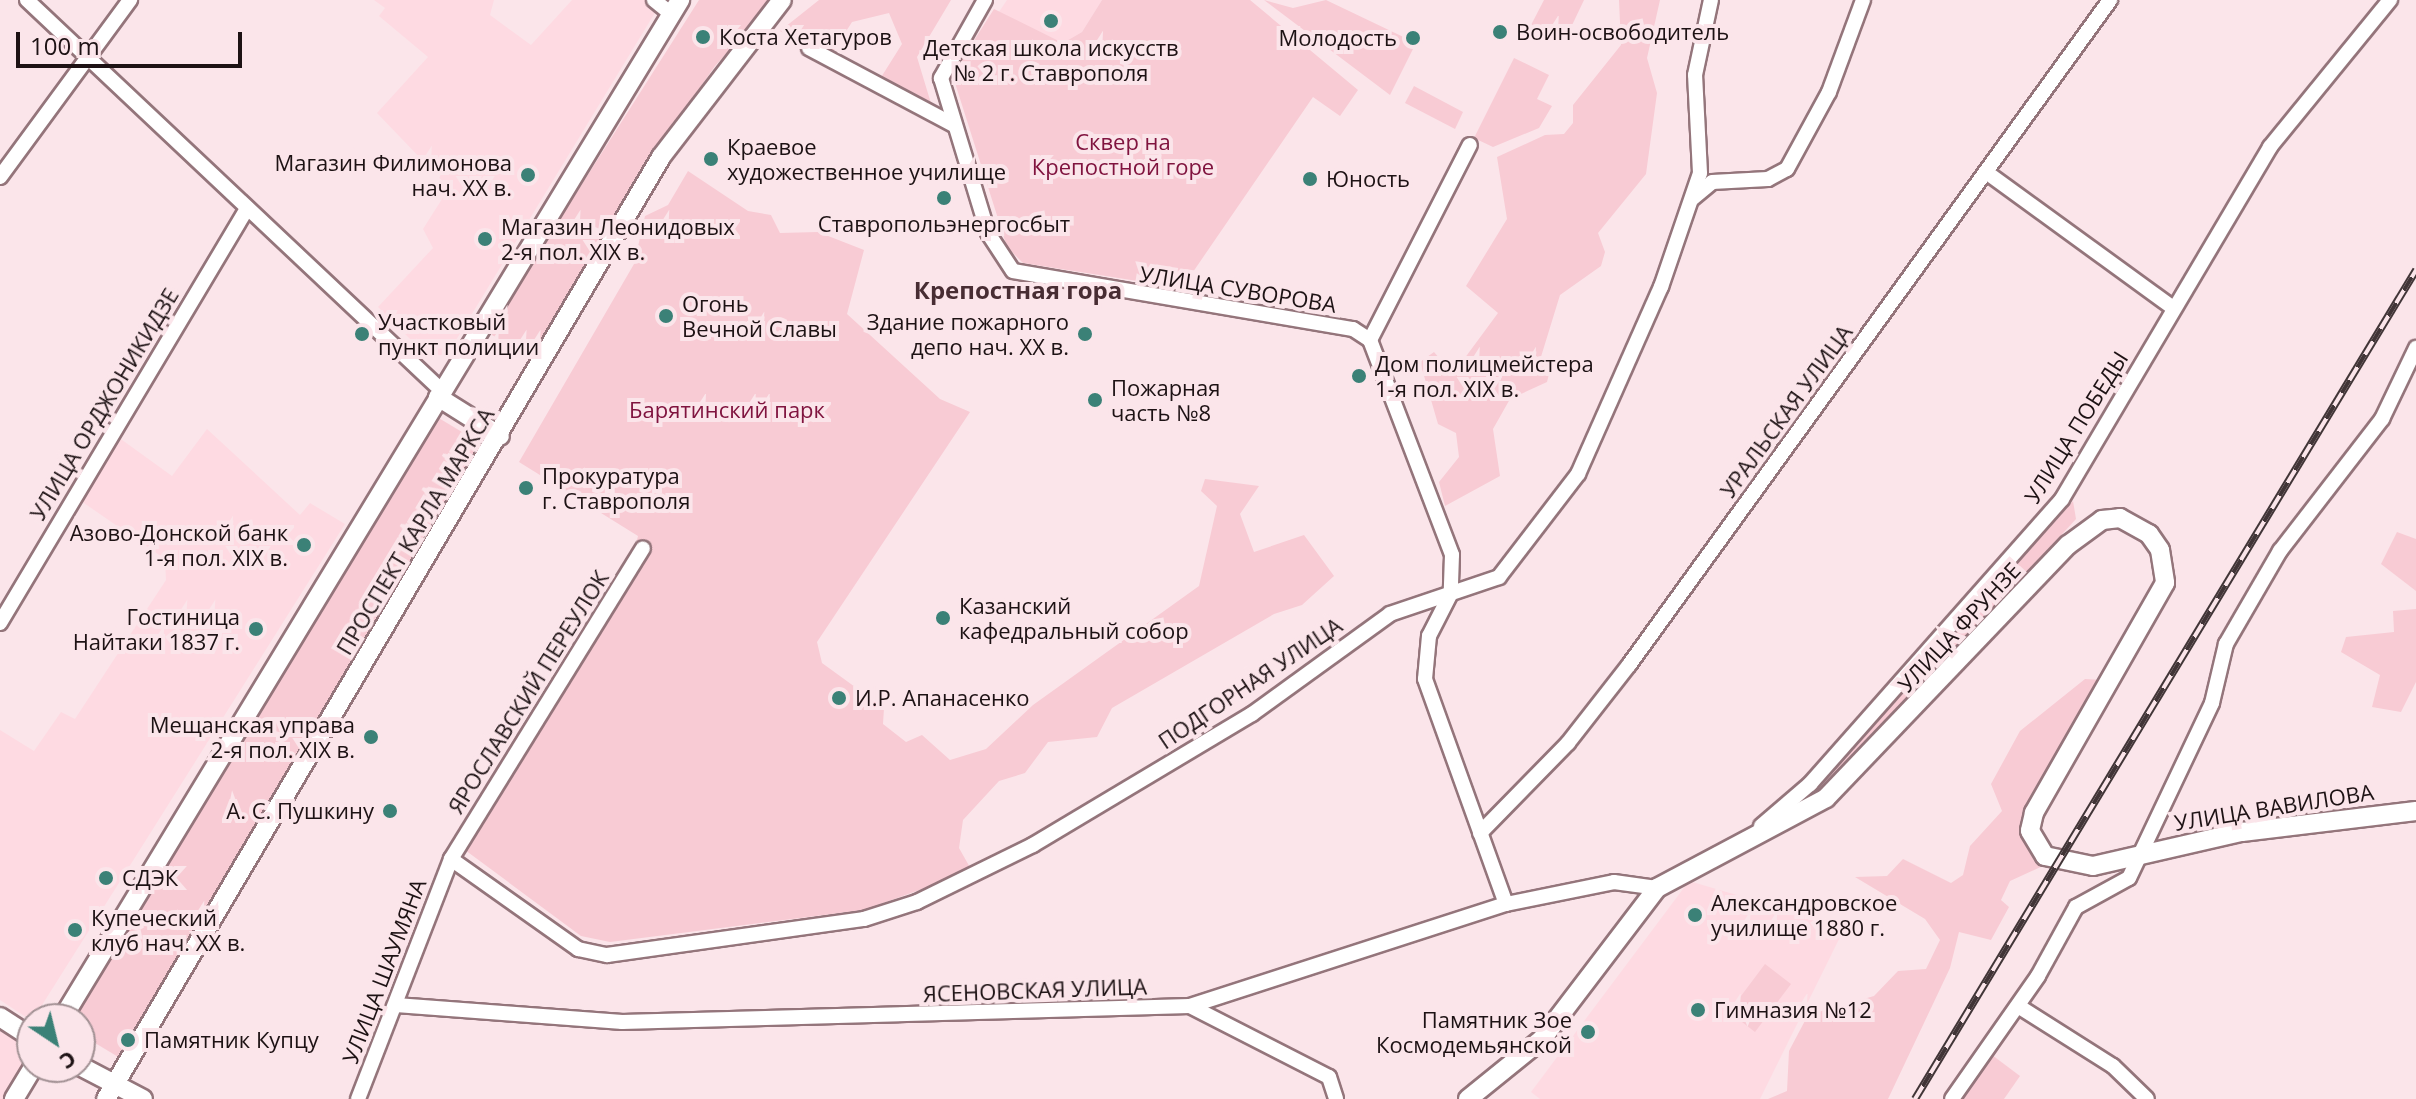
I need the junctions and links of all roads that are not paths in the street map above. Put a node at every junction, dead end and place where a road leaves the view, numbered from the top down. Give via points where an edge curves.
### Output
1 (27, 0) edge
2 (130, 0) edge
3 (654, 0) edge
4 (782, 0) edge
5 (985, 0) edge
6 (1711, 0) edge
7 (1863, 0) edge
8 (2110, 0) edge
9 (2390, 0) edge
10 (676, 7) edge
11 (809, 48) dead end
12 (87, 57) junction
13 (954, 125) junction
14 (1470, 145) dead end
15 (1986, 172) junction
16 (0, 177) edge
17 (1692, 199) junction
18 (247, 208) junction
19 (2173, 308) junction
20 (1370, 340) junction
21 (2416, 348) edge
22 (440, 394) junction
23 (500, 436) junction
24 (643, 548) dead end
25 (1451, 593) junction
26 (0, 623) edge
27 (2416, 811) edge
28 (1480, 833) junction
29 (1749, 837) junction
30 (2140, 855) junction
31 (451, 859) junction
32 (1657, 888) junction
33 (1506, 904) junction
34 (72, 1003) edge
35 (396, 1005) junction
36 (1190, 1006) junction
37 (2018, 1006) junction
38 (110, 1092) edge
39 (143, 1099) edge
40 (358, 1099) edge
41 (1336, 1099) edge
42 (1468, 1099) edge
43 (1952, 1099) edge
44 (2147, 1099) edge

1 - 12 street
2 - 12 street
3 - 10 street
4 - 23 main road, ПРОСПЕКТ КАРЛА МАРКСА via 661,157
5 - 13 street, УЛИЦА СУВОРОВА via 943,67
6 - 17 street, ПОДГОРНАЯ УЛИЦА via 1695,75 1700,173
7 - 17 street via 1829,92 1787,169 1768,179 1712,182
8 - 15 street, УРАЛЬСКАЯ УЛИЦА
9 - 19 street, УЛИЦА ПОБЕДЫ via 2270,147
10 - 22 main road
11 - 13 street
12 - 16 street
12 - 18 street
13 - 20 street, УЛИЦА СУВОРОВА via 988,233 1013,271 1353,329
14 - 20 street
15 - 19 street
15 - 28 street, УРАЛЬСКАЯ УЛИЦА via 1629,665 1568,743
17 - 25 street, ПОДГОРНАЯ УЛИЦА via 1578,474 1522,557 1478,590
18 - 22 street
18 - 26 street, УЛИЦА ОРДЖОНИКИДЗЕ
19 - 29 street, УЛИЦА ПОБЕДЫ via 2054,510 1810,784
20 - 25 street via 1452,555
21 - 30 street via 2382,419 2280,551 2226,644 2212,703
22 - 23 main road
22 - 34 main road
23 - 38 main road, ПРОСПЕКТ КАРЛА МАРКСА
24 - 31 street, ЯРОСЛАВСКИЙ ПЕРЕУЛОК
25 - 28 street via 1429,636 1425,679
25 - 31 street, ПОДГОРНАЯ УЛИЦА via 1390,614 1252,714 1033,845 880,915 607,955 578,949
27 - 30 main road, УЛИЦА ВАВИЛОВА via 2242,832
28 - 33 street
29 - 30 main road, УЛИЦА ФРУНЗЕ via 1799,814 1847,780 2068,545 2102,520 2120,518 2155,542 2165,583 2030,831 2039,850 2060,864
29 - 32 main road, УЛИЦА ФРУНЗЕ
30 - 37 street via 2119,887 2076,907
31 - 35 street, УЛИЦА ШАУМЯНА
32 - 33 street, ЯСЕНОВСКАЯ УЛИЦА via 1614,882
32 - 42 main road, УЛИЦА ФРУНЗЕ via 1542,1039
33 - 36 street, ЯСЕНОВСКАЯ УЛИЦА
35 - 36 street, ЯСЕНОВСКАЯ УЛИЦА via 622,1022
35 - 40 street, УЛИЦА ШАУМЯНА
36 - 41 street via 1329,1077
37 - 43 street
37 - 44 street via 2113,1066
38 - 39 main road

